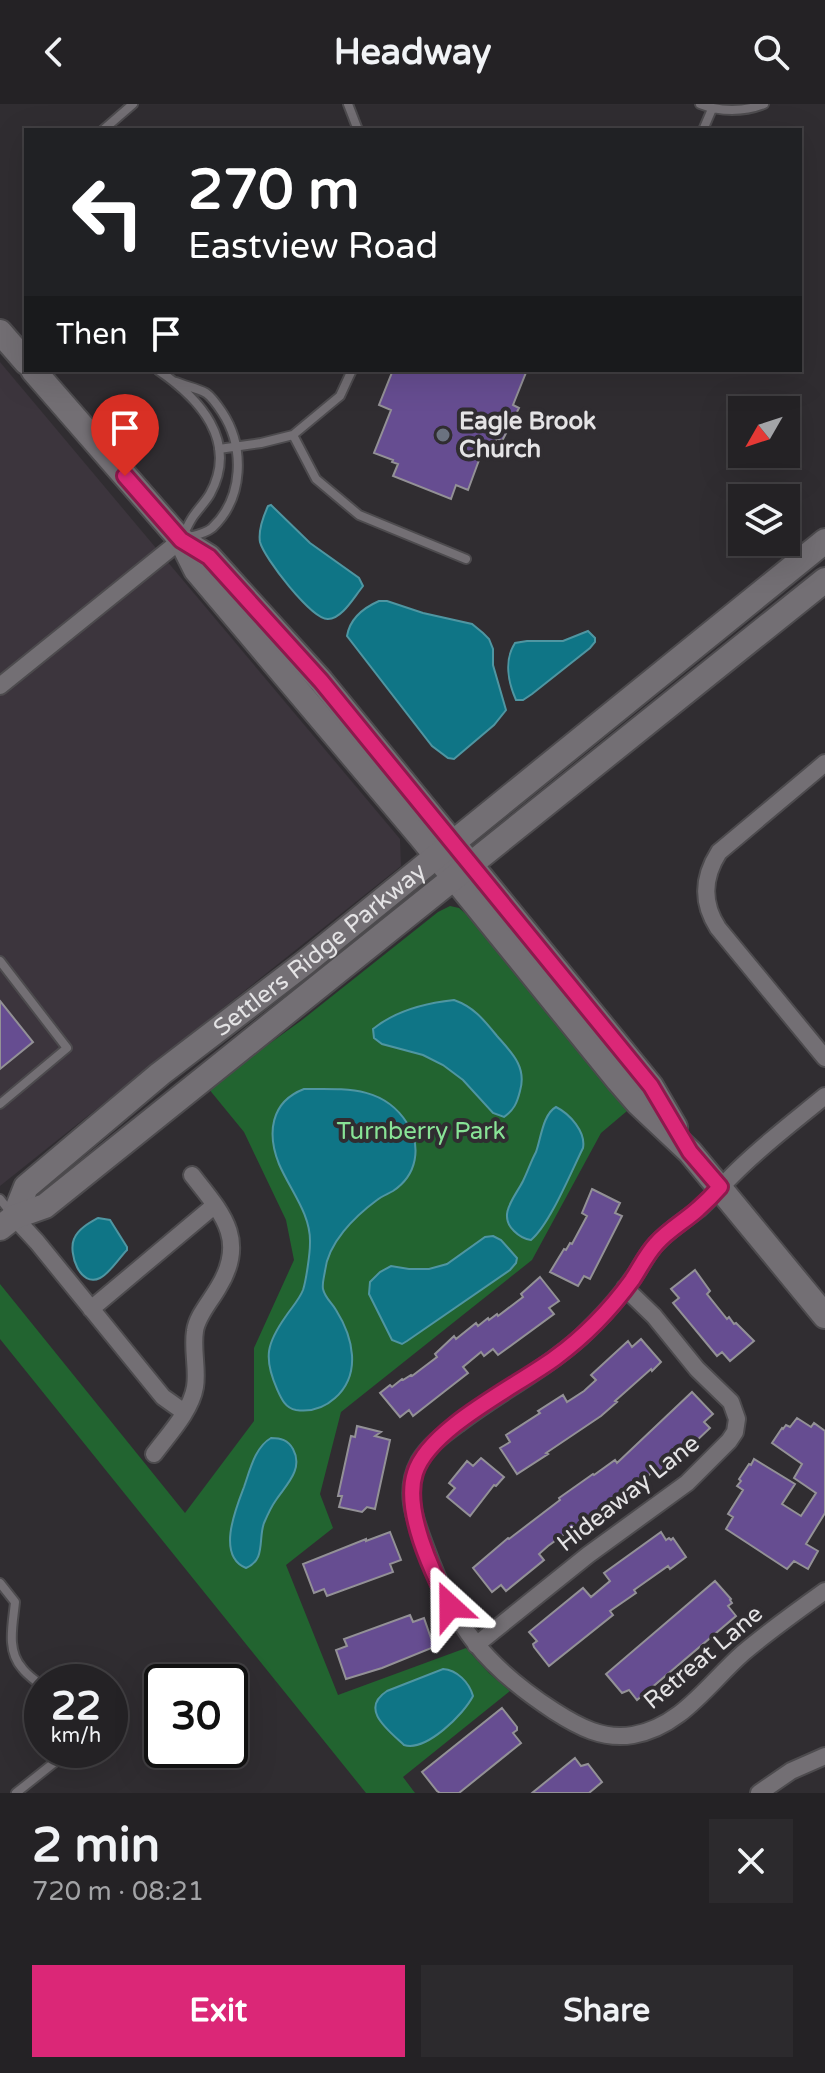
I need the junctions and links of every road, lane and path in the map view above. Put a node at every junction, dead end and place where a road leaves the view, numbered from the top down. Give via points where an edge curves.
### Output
1 (133, 104) edge
2 (348, 104) edge
3 (700, 104) edge
4 (764, 104) edge
5 (712, 109) junction
6 (105, 128) edge
7 (357, 128) edge
8 (704, 128) edge
9 (0, 332) edge
10 (24, 360) edge
11 (35, 372) edge
12 (161, 372) edge
13 (351, 372) edge
14 (176, 382) junction
15 (293, 435) junction
16 (238, 446) junction
17 (219, 449) junction
18 (181, 540) junction
19 (825, 541) edge
20 (466, 559) dead end
21 (825, 580) edge
22 (0, 686) edge
23 (825, 763) edge
24 (444, 849) junction
25 (462, 870) junction
26 (0, 961) edge
27 (825, 1058) edge
28 (825, 1096) edge
29 (0, 1104) edge
30 (192, 1175) dead end
31 (720, 1187) junction
32 (215, 1205) junction
33 (5, 1215) edge
34 (625, 1288) junction
35 (91, 1309) junction
36 (825, 1316) edge
37 (184, 1412) junction
38 (154, 1454) dead end
39 (0, 1583) edge
40 (825, 1591) edge
41 (476, 1645) junction
42 (24, 1671) edge
43 (825, 1756) edge
44 (47, 1768) edge
45 (16, 1793) edge
46 (759, 1793) edge

1 - 6 lane
2 - 7 lane
3 - 5 lane
4 - 5 lane via 750,110
5 - 8 lane
9 - 10 street
11 - 18 street
12 - 14 lane
13 - 15 lane via 340,396
14 - 16 lane via 206,393 219,406
14 - 17 lane via 209,419
15 - 16 lane
15 - 20 lane via 316,479 359,515
16 - 17 lane
16 - 18 lane via 235,489 226,509 210,531
17 - 18 lane via 214,485
18 - 22 street
18 - 24 street via 209,557 321,681
19 - 24 street, Settlers Ridge Parkway
21 - 25 street, Settlers Ridge Parkway
23 - 27 street via 719,852 708,871 705,893 718,928
24 - 25 street
24 - 33 street, Settlers Ridge Parkway via 160,1074 26,1187
25 - 31 street via 628,1091
25 - 33 street, Settlers Ridge Parkway via 45,1206
26 - 29 lane via 67,1048
28 - 31 street, Retreat Lane
30 - 32 street
31 - 34 street, Retreat Lane via 657,1242
31 - 36 street
32 - 35 street
32 - 37 street via 229,1228 232,1254 225,1277 198,1320 195,1387
33 - 35 street via 37,1242
34 - 41 street, Retreat Lane via 564,1351 433,1444 416,1469 411,1493 415,1518 445,1596
34 - 41 street, Hideaway Lane via 731,1402 735,1432 687,1483
35 - 37 street via 163,1397
37 - 38 street
39 - 42 lane via 15,1602 12,1648
40 - 41 street, Retreat Lane via 744,1653 673,1719 634,1735 601,1734 569,1721 517,1685
43 - 46 street
44 - 45 lane

